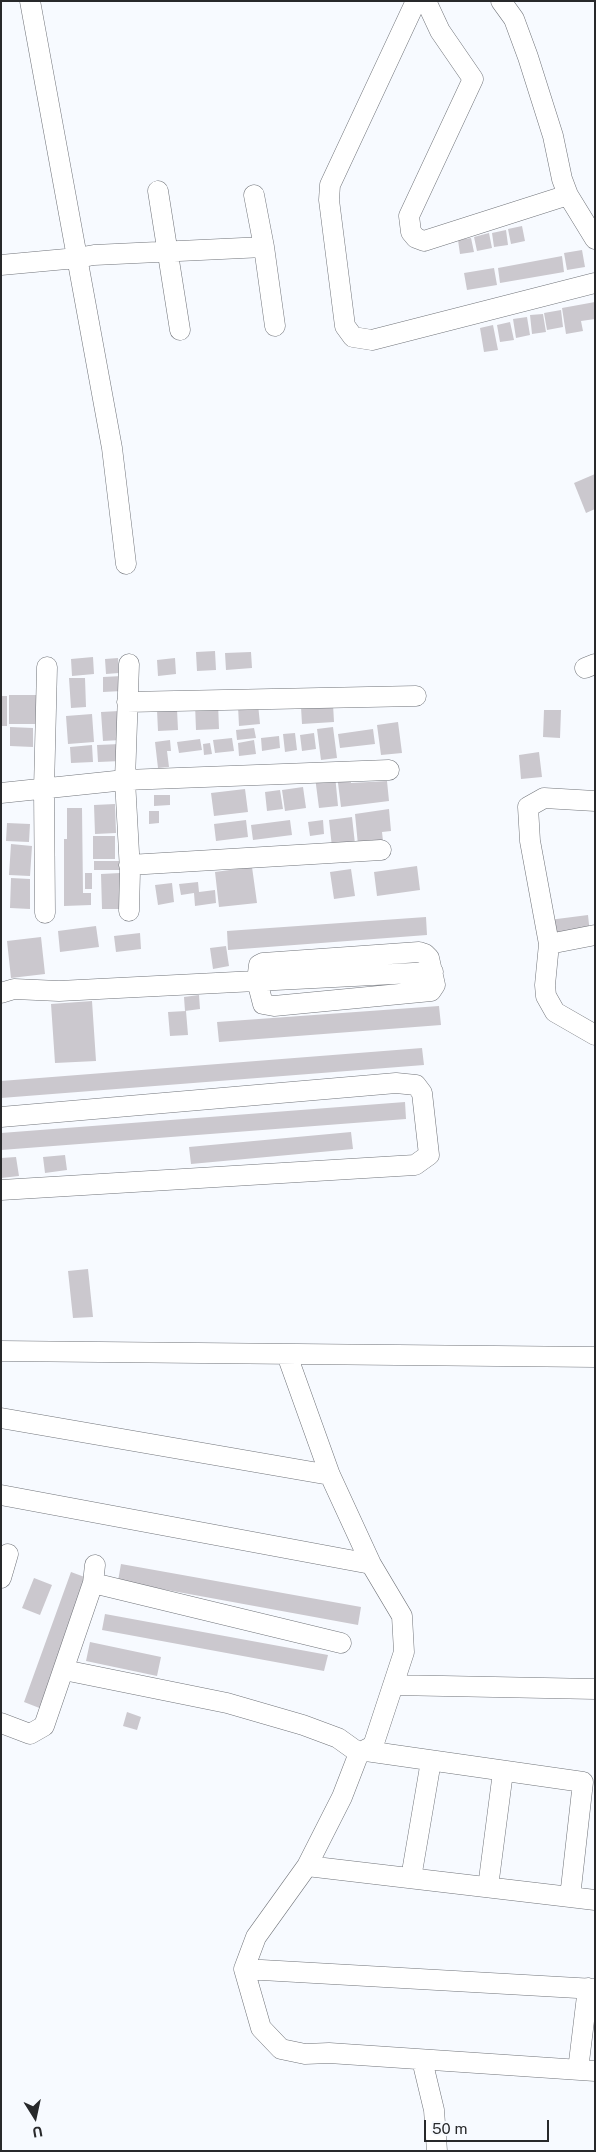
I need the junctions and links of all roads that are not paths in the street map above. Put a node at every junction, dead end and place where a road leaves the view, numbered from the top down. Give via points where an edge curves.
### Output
1 (30, 1) edge
2 (416, 1) edge
3 (426, 1) edge
4 (501, 1) edge
5 (158, 190) dead end
6 (254, 195) dead end
7 (568, 196) junction
8 (595, 239) edge
9 (265, 251) junction
10 (168, 256) junction
11 (77, 258) junction
12 (1, 265) edge
13 (595, 283) edge
14 (275, 326) dead end
15 (180, 330) dead end
16 (126, 564) dead end
17 (129, 664) dead end
18 (47, 667) dead end
19 (416, 696) dead end
20 (127, 702) junction
21 (389, 770) dead end
22 (125, 780) junction
23 (44, 789) junction
24 (1, 793) edge
25 (595, 801) edge
26 (381, 850) dead end
27 (130, 864) junction
28 (128, 910) dead end
29 (45, 913) dead end
30 (595, 935) edge
31 (549, 944) junction
32 (433, 972) dead end
33 (1, 993) edge
34 (595, 1034) edge
35 (1, 1117) edge
36 (1, 1190) edge
37 (1, 1351) edge
38 (287, 1355) junction
39 (595, 1357) edge
40 (1, 1418) edge
41 (330, 1475) junction
42 (1, 1495) edge
43 (8, 1554) dead end
44 (371, 1564) junction
45 (1, 1578) edge
46 (342, 1643) dead end
47 (64, 1670) junction
48 (394, 1685) junction
49 (595, 1689) edge
50 (1, 1723) edge
51 (362, 1752) junction
52 (431, 1761) junction
53 (503, 1772) junction
54 (589, 1782) edge
55 (307, 1866) junction
56 (411, 1878) junction
57 (488, 1887) junction
58 (570, 1897) junction
59 (595, 1900) edge
60 (244, 1969) junction
61 (592, 1989) edge
62 (422, 2060) junction
63 (586, 2071) edge
64 (437, 2151) edge

1 - 11 street
2 - 13 street via 330,185 329,200 345,326 353,338 372,340
3 - 7 street via 440,31 473,79 409,216 416,238 424,241
4 - 7 street via 514,19 528,57
5 - 10 street
6 - 9 street
7 - 8 street
9 - 10 street
9 - 14 street
10 - 11 street via 94,265
10 - 15 street
11 - 12 street
11 - 16 street via 112,448
17 - 20 street
18 - 23 street
19 - 20 street
20 - 22 street
21 - 22 street
22 - 23 street
22 - 27 street
23 - 24 street
23 - 29 street
25 - 31 street via 544,798 528,807 530,841
26 - 27 street
27 - 28 street
30 - 31 street
31 - 34 street via 545,985 550,1004 555,1012
32 - 33 street via 59,991 14,989
35 - 36 street via 396,1083 416,1085 422,1093 429,1155 416,1165
37 - 38 street
38 - 39 street
38 - 41 street
40 - 41 street
41 - 44 street
42 - 44 street
43 - 45 street
44 - 48 street via 402,1616 404,1652
46 - 47 street via 94,1574
47 - 50 street via 44,1726 30,1734
47 - 51 street via 227,1703 303,1725 338,1738
48 - 49 street
48 - 51 street via 373,1746
51 - 52 street
51 - 55 street
52 - 53 street
52 - 56 street
53 - 54 street
53 - 57 street
54 - 58 street
55 - 56 street
55 - 60 street via 256,1936
56 - 57 street
57 - 58 street
58 - 59 street
60 - 61 street
60 - 62 street via 261,2028 281,2049 305,2054
61 - 63 street
62 - 63 street
62 - 64 street via 434,2110

